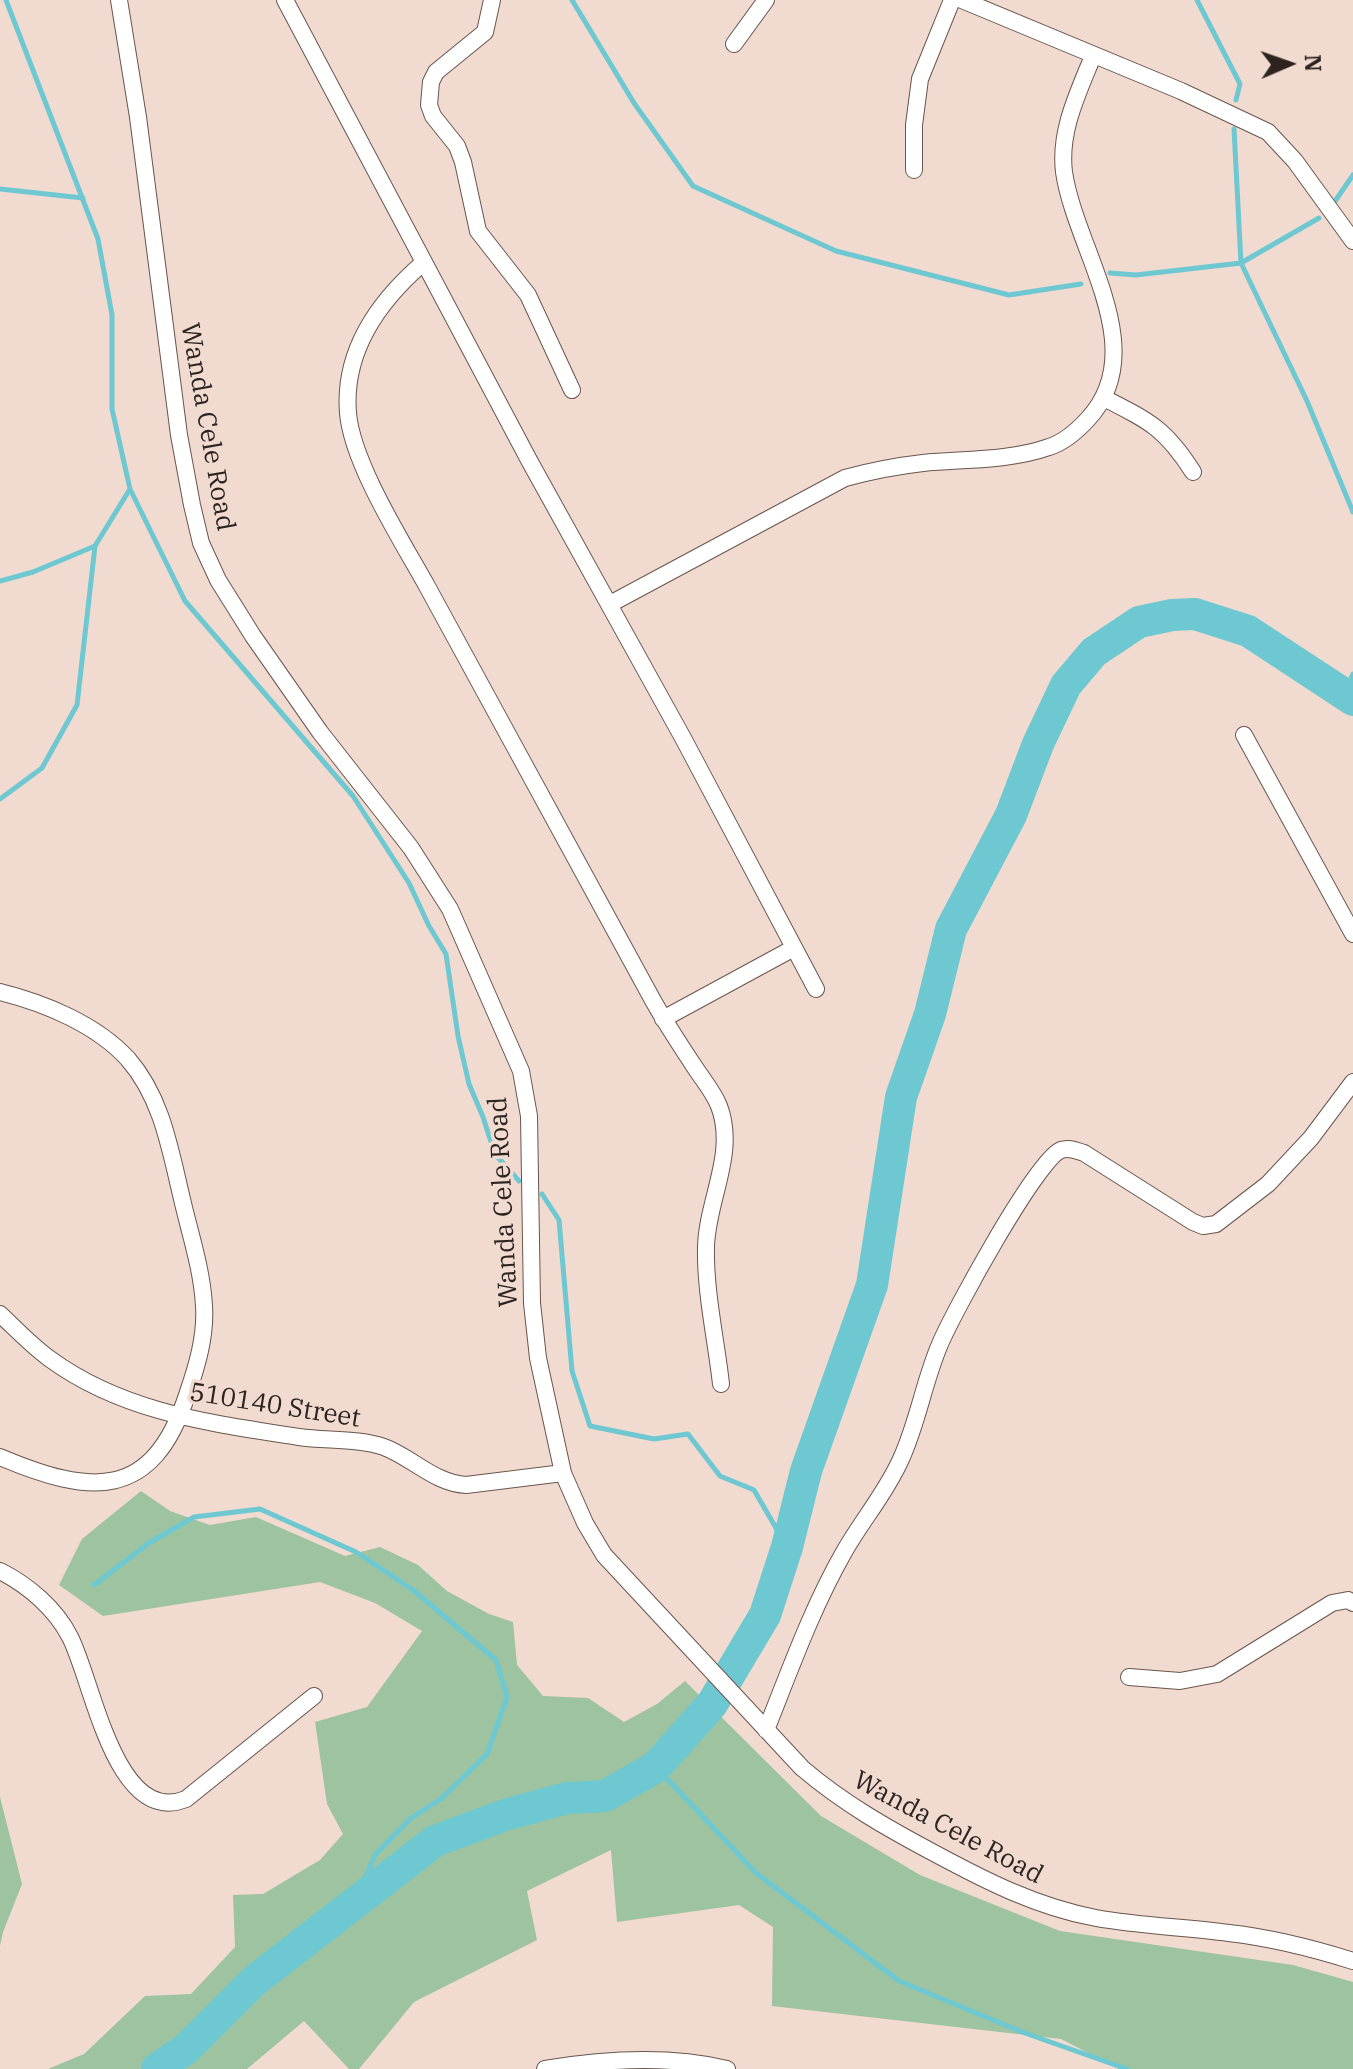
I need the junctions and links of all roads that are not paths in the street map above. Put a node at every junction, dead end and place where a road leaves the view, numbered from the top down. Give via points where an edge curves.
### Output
1 (119, 0) edge
2 (285, 0) edge
3 (492, 0) edge
4 (766, 0) edge
5 (952, 0) edge
6 (962, 0) edge
7 (734, 44) dead end
8 (1093, 56) junction
9 (914, 170) dead end
10 (1353, 241) edge
11 (423, 263) junction
12 (572, 390) dead end
13 (1104, 398) junction
14 (1193, 472) dead end
15 (610, 604) junction
16 (1244, 735) dead end
17 (1353, 934) edge
18 (792, 949) junction
19 (816, 989) dead end
20 (0, 992) edge
21 (663, 1019) junction
22 (1353, 1082) edge
23 (0, 1314) edge
24 (721, 1384) dead end
25 (180, 1416) junction
26 (0, 1457) edge
27 (563, 1473) junction
28 (0, 1571) edge
29 (1353, 1603) edge
30 (1129, 1677) dead end
31 (314, 1696) dead end
32 (766, 1730) junction
33 (1353, 1961) edge
34 (545, 2069) edge
35 (727, 2069) edge

1 - 27 street, Wanda Cele Road via 179,435 201,543 253,636 411,848 450,909 521,1071 529,1116 532,1303
2 - 11 street
3 - 12 street via 485,32 436,72 429,105 457,146 478,231 528,295
4 - 7 street
5 - 9 street via 920,79
6 - 8 street
8 - 10 street via 1268,132
8 - 13 street via 1065,132 1064,162 1068,191 1113,335 1114,357
11 - 15 street
11 - 21 street via 399,284 360,341 347,393 352,436 400,538
13 - 14 street via 1169,438
13 - 15 street via 1080,429 1051,447 845,478
15 - 18 street
16 - 17 street
18 - 19 street
18 - 21 street
20 - 25 street via 102,1035 150,1088 166,1129 204,1309 202,1343
21 - 24 street via 718,1103 726,1128 706,1251
22 - 32 street via 1268,1184 1216,1224 1193,1222 1084,1153 1059,1150 1049,1160 1023,1193 940,1345 901,1461 844,1551
23 - 25 street, 510140 Street via 75,1376 126,1400
25 - 26 street via 150,1462 108,1483 75,1483
25 - 27 street, 510140 Street via 383,1447 451,1484
27 - 32 street, Wanda Cele Road via 604,1555
28 - 31 street via 27,1587 69,1635 114,1753 128,1779 159,1804 186,1799
29 - 30 street via 1332,1603 1217,1674 1180,1681
32 - 33 street, Wanda Cele Road via 833,1795 865,1816 1028,1900 1097,1919 1307,1946
34 - 35 street via 645,2060 695,2061

